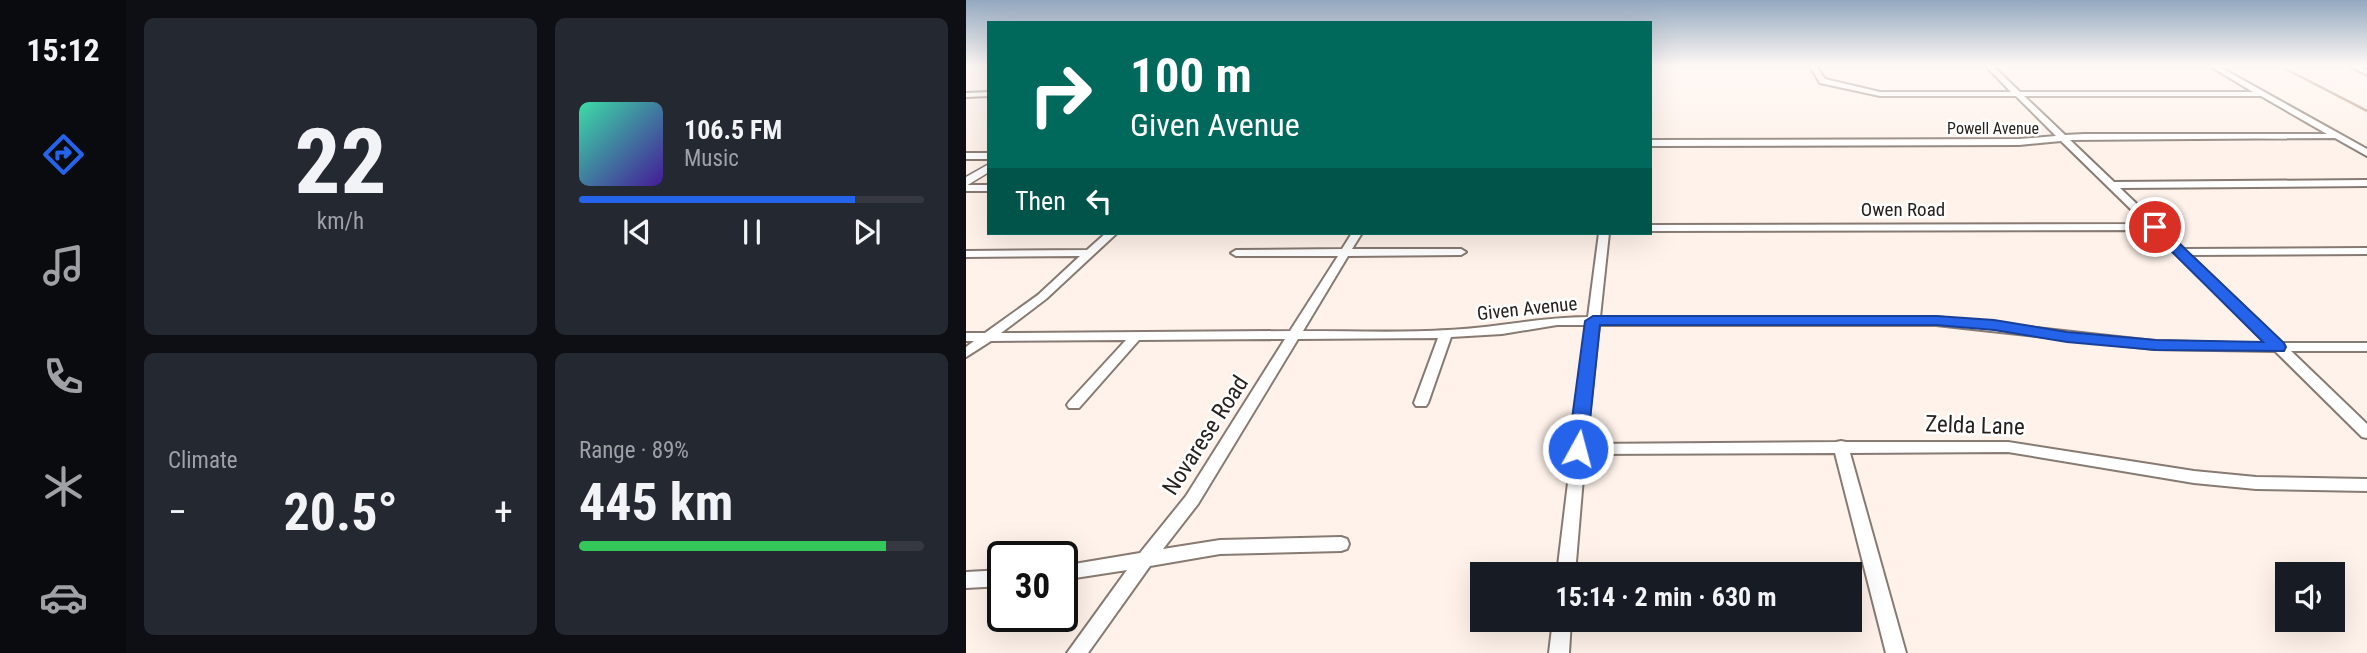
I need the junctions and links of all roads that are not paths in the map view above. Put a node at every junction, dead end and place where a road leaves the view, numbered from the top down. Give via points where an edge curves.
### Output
1 (2020, 96) edge
2 (2269, 96) edge
3 (2336, 136) junction
4 (2063, 139) junction
5 (1652, 143) edge
6 (2367, 153) edge
7 (966, 156) edge
8 (987, 156) edge
9 (987, 168) edge
10 (966, 182) edge
11 (2367, 183) edge
12 (2112, 185) junction
13 (966, 188) edge
14 (987, 188) edge
15 (2155, 227) junction
16 (1652, 228) edge
17 (1110, 235) edge
18 (1356, 235) edge
19 (1604, 235) edge
20 (2367, 251) edge
21 (1461, 252) dead end
22 (2180, 252) junction
23 (1090, 253) junction
24 (1345, 253) junction
25 (966, 254) edge
26 (1236, 254) dead end
27 (1593, 321) junction
28 (1446, 334) junction
29 (1295, 335) junction
30 (1136, 336) junction
31 (966, 337) edge
32 (991, 337) junction
33 (2278, 347) junction
34 (2367, 347) edge
35 (966, 353) edge
36 (1421, 403) dead end
37 (1074, 405) dead end
38 (2367, 433) edge
39 (1841, 446) junction
40 (1578, 449) junction
41 (2367, 485) edge
42 (1341, 544) dead end
43 (1146, 559) junction
44 (1567, 562) edge
45 (1078, 570) edge
46 (987, 579) edge
47 (966, 580) edge
48 (1561, 632) edge
49 (1077, 653) edge
50 (1559, 653) edge
51 (1896, 653) edge

1 - 4 street
2 - 3 street
3 - 4 street, Powell Avenue
3 - 6 street
4 - 5 street, Powell Avenue
4 - 12 street
7 - 8 street
9 - 10 main road
11 - 12 street
12 - 15 street
13 - 14 street
15 - 16 street, Owen Road
15 - 22 street
17 - 23 street
18 - 24 street, Novarese Road
19 - 27 street
20 - 22 street
21 - 24 street
22 - 33 street
23 - 25 street
23 - 32 street
24 - 26 street
24 - 29 street, Novarese Road
27 - 28 street, Given Avenue
27 - 33 street, Given Avenue via 1936,321 2156,345
27 - 40 street
28 - 29 street, Given Avenue
28 - 36 street
29 - 30 street, Given Avenue
29 - 43 street, Novarese Road via 1192,500
30 - 32 street, Given Avenue
30 - 37 street
31 - 32 street, Given Avenue
32 - 35 street
33 - 34 street, Given Avenue
33 - 38 street
39 - 40 street, Zelda Lane
39 - 41 street, Zelda Lane via 2008,447 2243,482
39 - 51 street
40 - 44 street
42 - 43 street via 1220,547
43 - 45 street
43 - 49 street, Novarese Road
46 - 47 street
48 - 50 street

